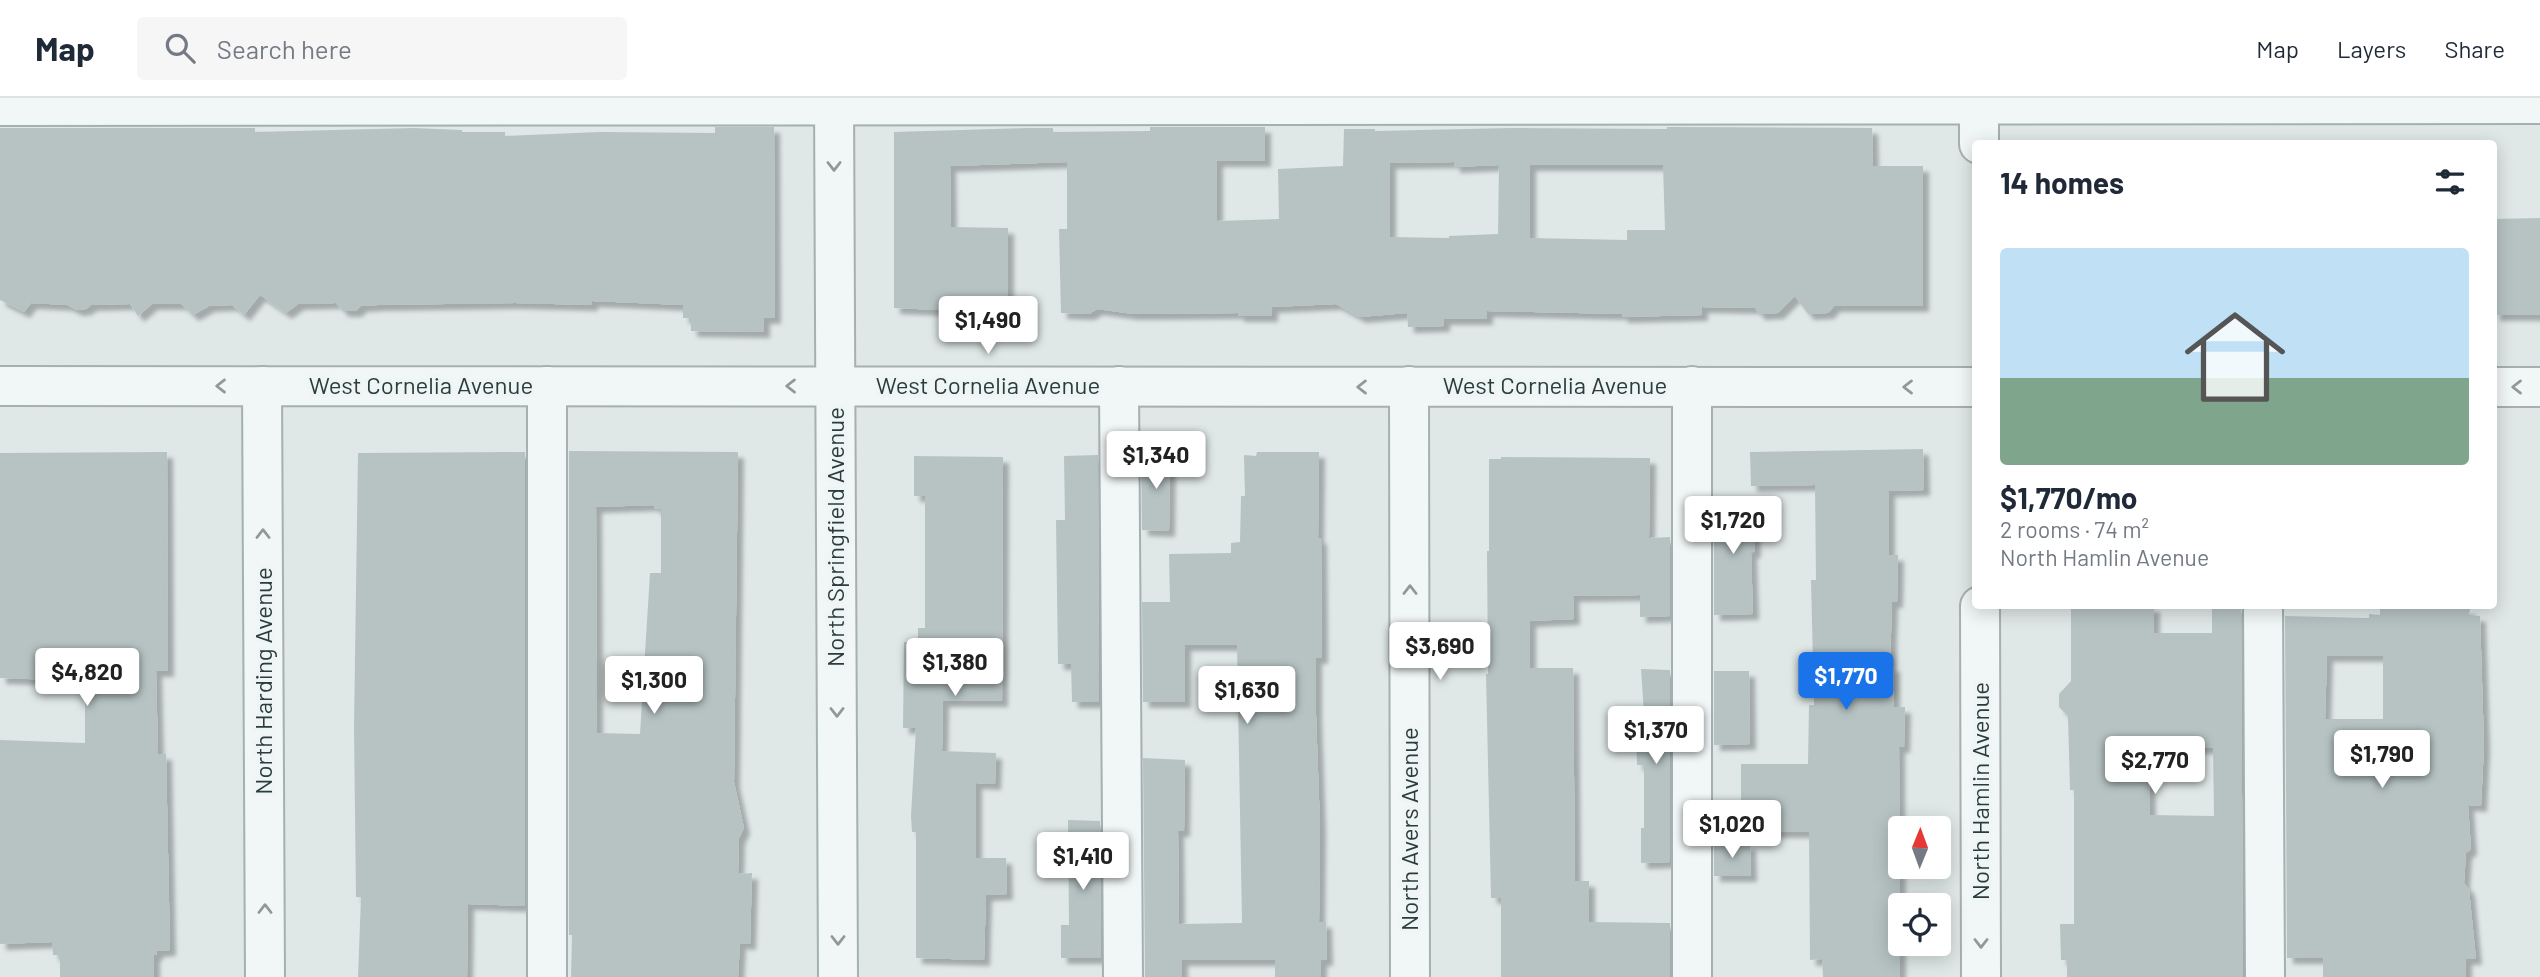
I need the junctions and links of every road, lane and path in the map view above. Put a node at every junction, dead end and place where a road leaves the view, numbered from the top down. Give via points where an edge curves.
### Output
1 (834, 101) edge
2 (1979, 101) edge
3 (2540, 104) edge
4 (0, 106) edge
5 (1979, 140) edge
6 (0, 386) edge
7 (262, 386) junction
8 (547, 386) junction
9 (835, 386) junction
10 (1119, 386) junction
11 (1409, 386) junction
12 (1692, 386) junction
13 (1972, 387) edge
14 (2497, 387) edge
15 (2540, 387) edge
16 (1980, 609) edge
17 (2263, 609) edge
18 (265, 977) edge
19 (547, 977) edge
20 (838, 977) edge
21 (1123, 977) edge
22 (1410, 977) edge
23 (1692, 977) edge
24 (1981, 977) edge
25 (2265, 977) edge

1 - 2 street
1 - 4 street
1 -> 9 street, North Springfield Avenue
2 - 3 street
2 - 5 street
7 -> 6 street, West Cornelia Avenue
7 - 8 street, West Cornelia Avenue
18 -> 7 street, North Harding Avenue
9 -> 8 street, West Cornelia Avenue
8 - 19 street
9 - 10 street, West Cornelia Avenue
9 -> 20 street, North Springfield Avenue
11 -> 10 street, West Cornelia Avenue
10 - 21 street
11 - 12 street, West Cornelia Avenue
22 -> 11 street, North Avers Avenue
13 -> 12 street, West Cornelia Avenue
12 - 23 street
15 -> 14 street
16 -> 24 street, North Hamlin Avenue
17 - 25 street

